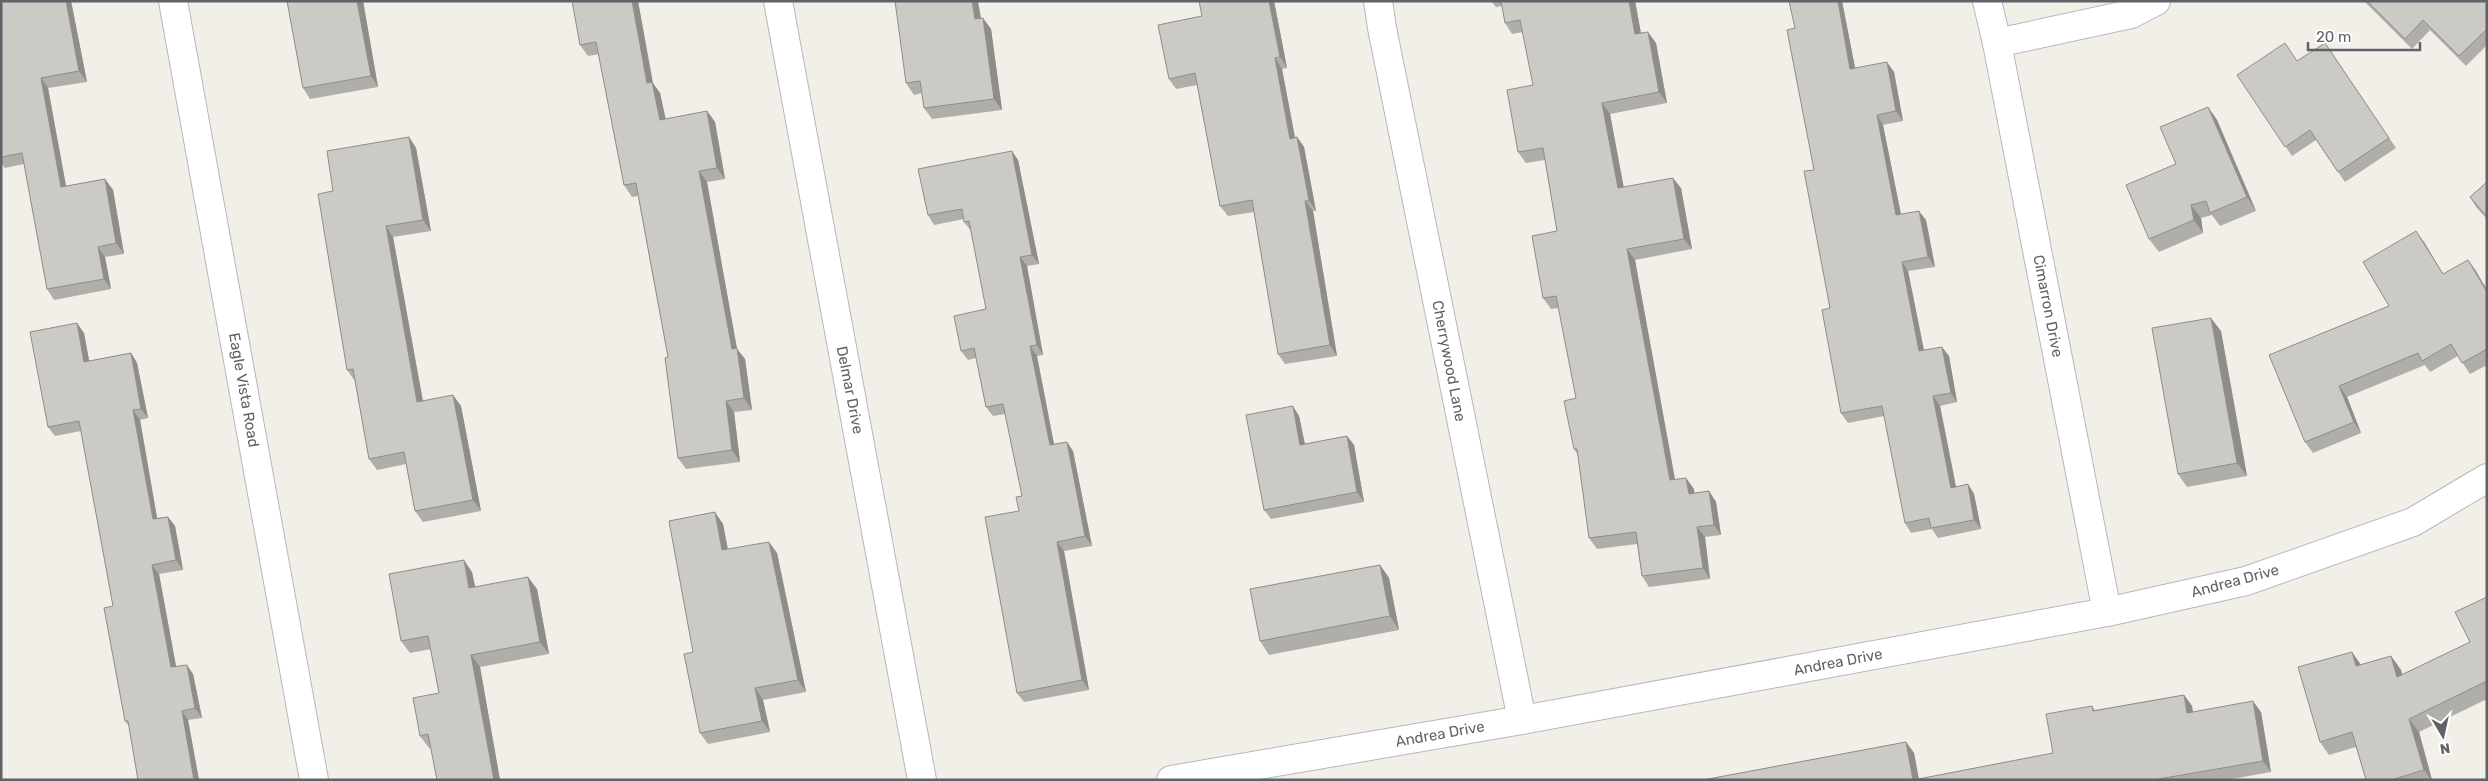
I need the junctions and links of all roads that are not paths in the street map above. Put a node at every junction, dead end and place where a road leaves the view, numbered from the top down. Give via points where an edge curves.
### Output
1 (173, 1) edge
2 (778, 1) edge
3 (1378, 1) edge
4 (1987, 1) edge
5 (2156, 1) edge
6 (1997, 43) junction
7 (2487, 478) edge
8 (2107, 612) junction
9 (1522, 720) junction
10 (314, 780) edge
11 (922, 780) edge
12 (1170, 780) edge

1 - 10 street, Eagle Vista Road
2 - 11 street, Delmar Drive
3 - 9 street, Cherrywood Lane
4 - 6 street, Cimarron Drive
5 - 6 street via 2131,14
6 - 8 street, Cimarron Drive
7 - 8 street, Andrea Drive via 2413,522 2246,581
8 - 9 street, Andrea Drive
9 - 12 street, Andrea Drive

